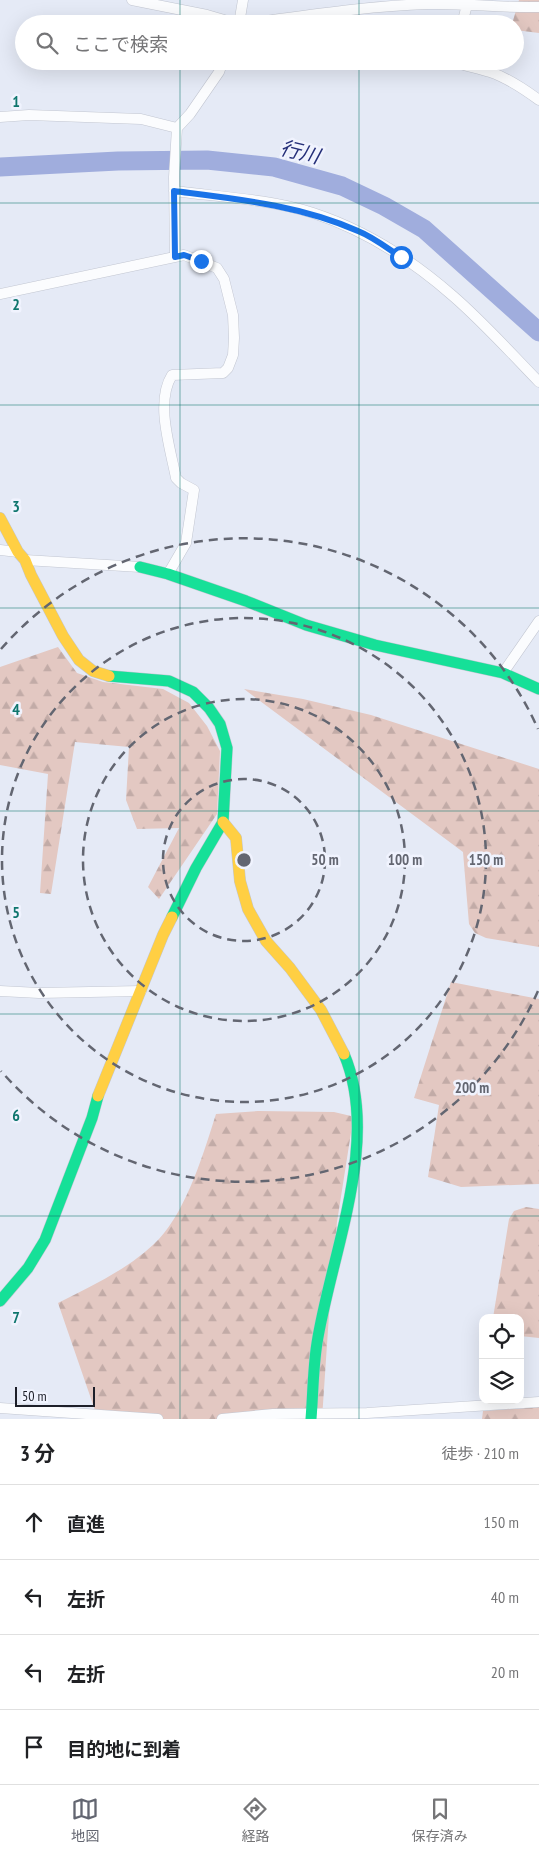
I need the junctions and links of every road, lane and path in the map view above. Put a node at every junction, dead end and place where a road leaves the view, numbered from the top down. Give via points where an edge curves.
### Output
1 (132, 0) edge
2 (243, 0) edge
3 (467, 6) junction
4 (539, 7) edge
5 (207, 15) edge
6 (241, 15) edge
7 (316, 15) edge
8 (464, 15) edge
9 (218, 70) edge
10 (480, 70) edge
11 (539, 100) edge
12 (0, 117) edge
13 (177, 131) junction
14 (174, 191) junction
15 (175, 257) junction
16 (0, 294) edge
17 (539, 382) edge
18 (0, 518) edge
19 (0, 550) edge
20 (22, 556) junction
21 (140, 568) joint
22 (168, 574) junction
23 (539, 621) edge
24 (503, 673) junction
25 (539, 689) edge
26 (223, 822) junction
27 (0, 991) edge
28 (141, 991) junction
29 (0, 1301) edge
30 (539, 1402) edge
31 (0, 1408) edge
32 (311, 1416) edge
33 (158, 1419) edge
34 (222, 1419) edge

1 - 5 street
2 - 6 street
3 - 4 street
3 - 7 street via 429,4
3 - 8 street
9 - 13 street
10 - 11 street via 514,83
12 - 13 street via 141,119
13 - 14 street
14 - 15 street
14 - 17 street via 274,204 312,213 360,231 414,265 454,296
15 - 16 street
15 - 22 street via 184,255 217,268 229,294 234,338 233,355 223,373 172,375 165,390 165,417 176,478 194,490 186,543
18 - 20 street
19 - 20 street
20 - 21 street
20 - 26 street via 72,652 86,666 109,676 182,686 209,708 220,724 228,748
21 - 22 street
22 - 24 street via 306,625 375,645
23 - 24 street
24 - 25 street
26 - 28 street via 163,935
26 - 32 street via 236,838 240,881 248,909 266,941 321,1010 340,1042 356,1093 354,1176 317,1344
27 - 28 street
28 - 29 street via 45,1240 28,1268
30 - 32 street
31 - 33 street
32 - 34 street via 273,1414

